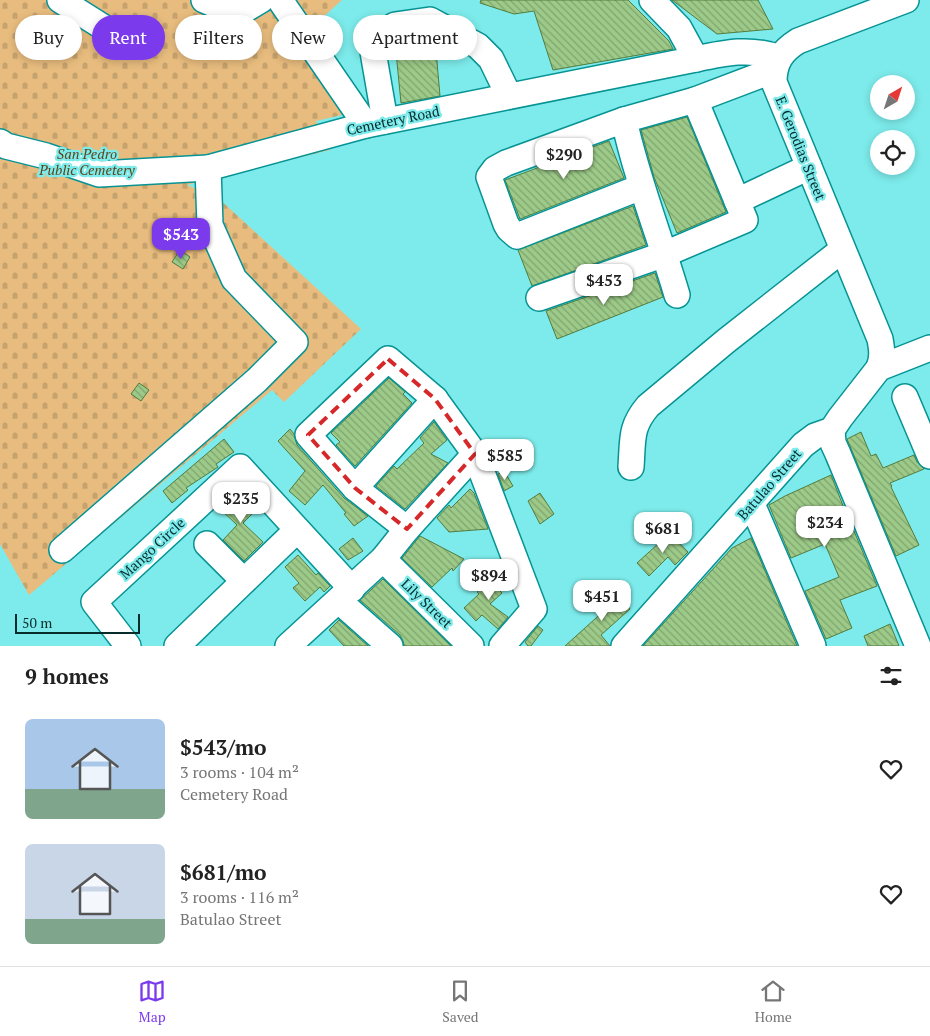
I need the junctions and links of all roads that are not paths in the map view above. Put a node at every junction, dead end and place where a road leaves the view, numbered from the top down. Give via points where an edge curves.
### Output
1 (60, 0) edge
2 (204, 0) edge
3 (261, 0) edge
4 (280, 0) edge
5 (652, 0) edge
6 (906, 0) edge
7 (92, 20) edge
8 (696, 59) junction
9 (776, 64) junction
10 (509, 96) junction
11 (695, 100) junction
12 (624, 120) junction
13 (376, 123) junction
14 (2, 147) edge
15 (809, 167) junction
16 (208, 168) junction
17 (641, 186) junction
18 (737, 201) junction
19 (842, 250) junction
20 (665, 254) junction
21 (677, 295) dead end
22 (539, 298) dead end
23 (930, 348) edge
24 (880, 368) junction
25 (905, 397) dead end
26 (435, 399) junction
27 (832, 430) junction
28 (475, 454) junction
29 (930, 456) edge
30 (631, 467) dead end
31 (355, 488) junction
32 (752, 504) junction
33 (407, 529) junction
34 (297, 530) junction
35 (207, 544) dead end
36 (62, 550) dead end
37 (383, 559) junction
38 (244, 581) junction
39 (345, 595) junction
40 (293, 644) edge
41 (128, 646) edge
42 (177, 646) edge
43 (390, 646) edge
44 (471, 646) edge
45 (502, 646) edge
46 (624, 646) edge
47 (813, 646) edge
48 (918, 646) edge

1 - 7 street
2 - 3 street via 230,11 246,9
4 - 13 street
5 - 8 street via 679,28
6 - 9 street via 798,41 787,48
8 - 9 street, Cemetery Road via 732,52 754,52 766,53
8 - 10 street, Cemetery Road
9 - 11 street
9 - 15 street, E. Gerodias Street via 774,82
10 - 13 street, Cemetery Road
10 - 13 street via 490,59 478,46 430,20 395,25 378,35 372,46
11 - 12 street
11 - 18 street
12 - 17 street
12 - 17 street via 506,163 494,169 488,177 506,224 517,236
13 - 16 street, Cemetery Road
14 - 16 street, Cemetery Road via 46,156 99,174
15 - 18 street
15 - 19 street, E. Gerodias Street
16 - 36 street via 210,225 234,278 295,342 257,380
17 - 20 street
18 - 20 street via 745,220
19 - 24 street, E. Gerodias Street via 880,339 883,351
19 - 30 street via 648,406 634,427
20 - 21 street
20 - 22 street
23 - 24 street, Batulao Street
24 - 27 street, Batulao Street
25 - 29 street
26 - 28 street
26 - 31 street
26 - 31 street via 388,359 308,435
27 - 32 street, Batulao Street via 803,445
27 - 48 street via 835,448
28 - 33 street
28 - 45 street via 534,609
31 - 33 street
32 - 46 street, Batulao Street
32 - 47 street
33 - 37 street
34 - 38 street
34 - 39 street, Mango Circle
34 - 41 street, Mango Circle via 240,467 94,602
35 - 38 street
37 - 39 street
37 - 44 street, Lily Street
38 - 42 street
39 - 40 street
39 - 43 street, Mango Circle

